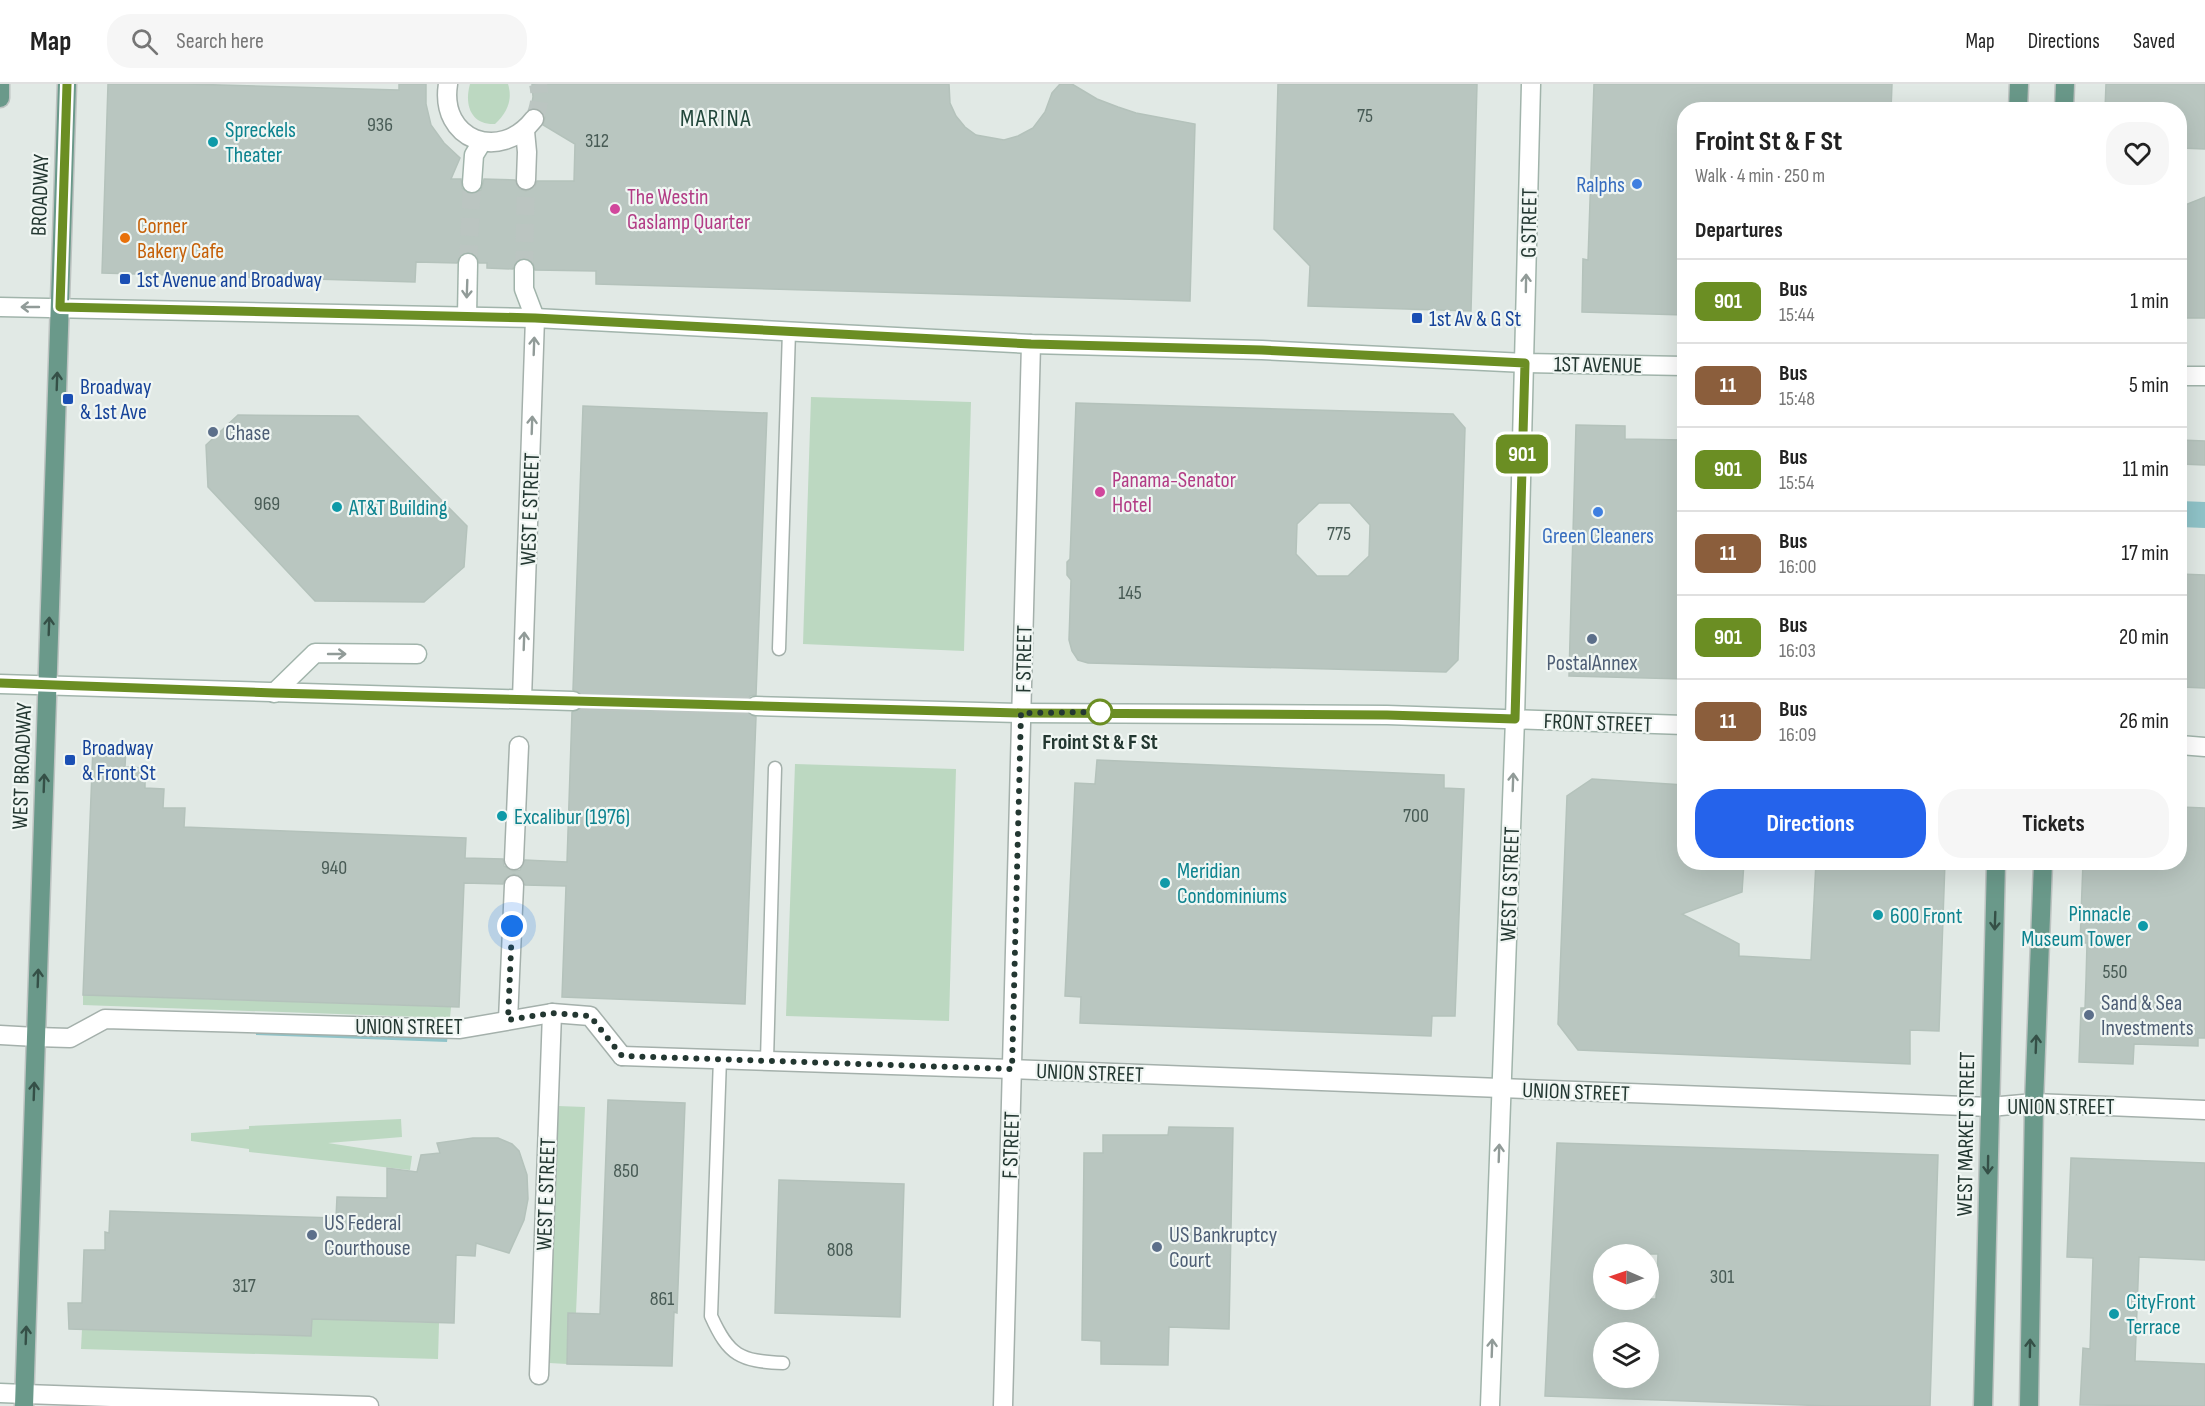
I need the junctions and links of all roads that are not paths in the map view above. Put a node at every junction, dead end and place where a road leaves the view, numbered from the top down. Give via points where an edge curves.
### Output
1 (0, 84) edge
2 (67, 84) edge
3 (448, 84) edge
4 (1531, 84) edge
5 (2019, 84) edge
6 (2065, 84) edge
7 (0, 98) edge
8 (2018, 102) edge
9 (2064, 102) edge
10 (482, 142) junction
11 (526, 180) tunnel mouth
12 (472, 183) tunnel mouth
13 (468, 263) tunnel mouth
14 (524, 269) tunnel mouth
15 (0, 307) edge
16 (60, 307) junction
17 (466, 316) junction
18 (535, 318) junction
19 (789, 331) junction
20 (1031, 344) junction
21 (1525, 363) junction
22 (1677, 366) edge
23 (2187, 376) edge
24 (2205, 376) edge
25 (779, 649) dead end
26 (417, 654) dead end
27 (0, 684) edge
28 (47, 685) junction
29 (274, 693) junction
30 (522, 699) junction
31 (573, 701) tunnel mouth
32 (756, 706) tunnel mouth
33 (1021, 713) junction
34 (1515, 719) junction
35 (1677, 725) edge
36 (519, 746) dead end
37 (2187, 746) edge
38 (2205, 747) edge
39 (775, 768) dead end
40 (514, 860) dead end
41 (1996, 870) edge
42 (2043, 870) edge
43 (514, 885) dead end
44 (552, 1013) junction
45 (508, 1020) junction
46 (0, 1035) edge
47 (36, 1037) junction
48 (720, 1058) junction
49 (767, 1060) junction
50 (1012, 1069) junction
51 (1502, 1088) junction
52 (2034, 1103) junction
53 (1989, 1107) junction
54 (2205, 1110) edge
55 (783, 1363) dead end
56 (539, 1375) dead end
57 (0, 1393) edge
58 (24, 1400) edge
59 (180, 1403) edge
60 (257, 1404) edge
61 (1984, 1404) edge
62 (369, 1406) edge
63 (1003, 1406) edge
64 (1490, 1406) edge
65 (2029, 1406) edge

1 - 7 main road
2 - 16 main road, BROADWAY
3 - 10 main road via 448,112 467,135
21 -> 4 main road, G STREET
5 - 8 main road
6 - 9 main road
10 - 11 main road via 512,139 529,125
10 - 12 main road via 474,155
13 -> 17 main road
14 - 18 main road via 524,289
16 -> 15 main road, 1ST AVENUE
16 - 17 main road, 1ST AVENUE
28 -> 16 main road, WEST BROADWAY
17 - 18 main road, 1ST AVENUE
18 - 19 main road, 1ST AVENUE
30 -> 18 main road, WEST E STREET
19 - 20 main road, 1ST AVENUE
19 - 25 lane
20 - 21 main road, 1ST AVENUE
20 - 33 main road, F STREET
21 - 22 main road, 1ST AVENUE
21 - 34 main road, WEST G STREET
23 - 24 main road
29 -> 26 main road via 315,653
27 - 28 main road
28 - 29 main road
47 -> 28 main road, WEST BROADWAY
29 - 30 main road
30 - 31 main road
32 - 33 main road, FRONT STREET
33 - 34 main road, FRONT STREET
33 - 50 main road, F STREET
34 - 35 main road, FRONT STREET
51 -> 34 main road, WEST G STREET
36 - 40 main road
37 - 38 main road
39 - 49 lane
41 -> 53 main road, WEST MARKET STREET
52 -> 42 main road
43 - 45 main road
44 - 45 main road, UNION STREET
44 - 48 main road, UNION STREET via 590,1016 622,1056
44 - 56 main road, WEST E STREET
45 - 47 main road, UNION STREET via 460,1029 105,1019 70,1038
46 - 47 main road, UNION STREET
58 -> 47 main road, WEST BROADWAY
48 - 49 main road, UNION STREET
48 - 55 lane via 711,1316 722,1340 737,1354 756,1362
49 - 50 main road, UNION STREET
50 - 51 main road, UNION STREET
50 - 63 main road, F STREET
51 - 53 main road, UNION STREET
64 -> 51 main road, WEST G STREET
52 - 53 main road, UNION STREET
52 - 54 main road, UNION STREET
65 -> 52 main road
53 -> 61 main road, WEST MARKET STREET
57 - 58 main road
58 - 59 main road
59 - 60 main road
60 - 62 main road

